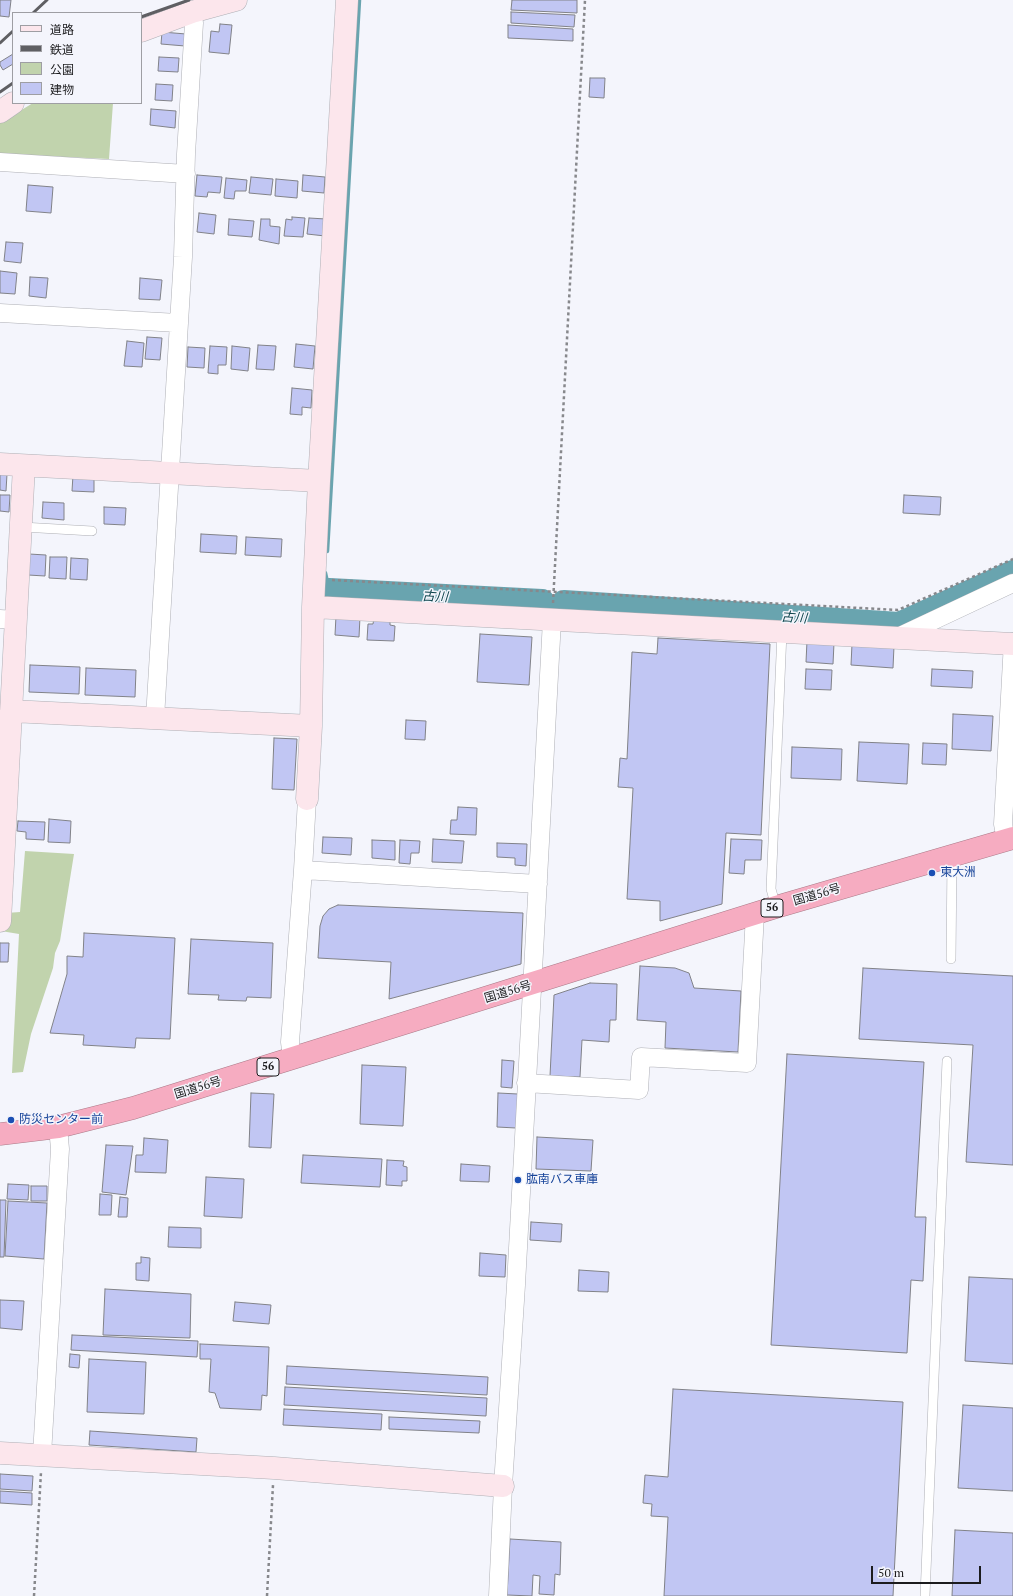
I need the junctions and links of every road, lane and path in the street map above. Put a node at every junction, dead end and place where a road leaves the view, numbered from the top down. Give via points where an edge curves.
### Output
1 (236, 0) edge
2 (347, 0) edge
3 (585, 0) edge
4 (192, 12) junction
5 (142, 31) edge
6 (12, 104) edge
7 (0, 112) edge
8 (0, 162) edge
9 (186, 174) junction
10 (0, 313) edge
11 (178, 323) junction
12 (0, 464) edge
13 (24, 466) junction
14 (169, 474) junction
15 (319, 481) junction
16 (22, 527) junction
17 (92, 531) dead end
18 (1013, 559) edge
19 (334, 581) dead end
20 (1013, 583) edge
21 (554, 591) junction
22 (313, 607) junction
23 (8, 619) edge
24 (552, 620) junction
25 (782, 632) junction
26 (896, 638) junction
27 (1013, 644) edge
28 (11, 711) junction
29 (155, 718) junction
30 (311, 726) junction
31 (3, 775) edge
32 (307, 799) joint
33 (1009, 839) edge
34 (952, 856) junction
35 (303, 870) junction
36 (538, 884) junction
37 (776, 907) junction
38 (756, 914) junction
39 (0, 921) edge
40 (951, 959) dead end
41 (532, 984) junction
42 (292, 1059) junction
43 (947, 1061) dead end
44 (526, 1083) junction
45 (58, 1127) junction
46 (0, 1134) edge
47 (0, 1453) edge
48 (42, 1455) junction
49 (274, 1468) junction
50 (503, 1486) junction
51 (34, 1596) edge
52 (267, 1596) edge
53 (498, 1596) edge
54 (925, 1596) edge

1 - 4 street
2 - 15 street
3 - 21 path
4 - 5 street
4 - 9 street via 194,23
6 - 7 street
8 - 9 street
9 - 11 street
10 - 11 street
11 - 14 street
12 - 13 street
13 - 14 street
13 - 16 street
14 - 15 street
14 - 29 street
15 - 22 street
16 - 17 lane
16 - 23 street
18 - 21 path via 898,610
19 - 21 path
20 - 26 street
21 - 24 path
22 - 24 street
22 - 30 street
23 - 28 street
24 - 25 street
24 - 36 street
25 - 26 street
25 - 37 lane via 771,889
26 - 27 street
27 - 33 street via 1003,824
28 - 29 street
28 - 31 street
29 - 30 street
30 - 32 street
31 - 39 street
32 - 35 street
33 - 34 highway, 国道56号 / 56
34 - 37 highway, 国道56号 / 56
34 - 40 lane
35 - 36 street
35 - 42 street via 290,1042
36 - 41 street
37 - 38 highway, 国道56号 / 56
38 - 41 highway, 国道56号 / 56
38 - 44 street via 747,1063 641,1057 639,1090
41 - 42 highway, 国道56号 / 56
41 - 44 street
42 - 45 highway, 国道56号 / 56 via 134,1108
43 - 54 lane
44 - 50 street
45 - 46 highway, 国道56号 / 56
45 - 48 street via 60,1149
47 - 48 street
48 - 49 street
48 - 51 path
49 - 50 street
49 - 52 path
50 - 53 street

